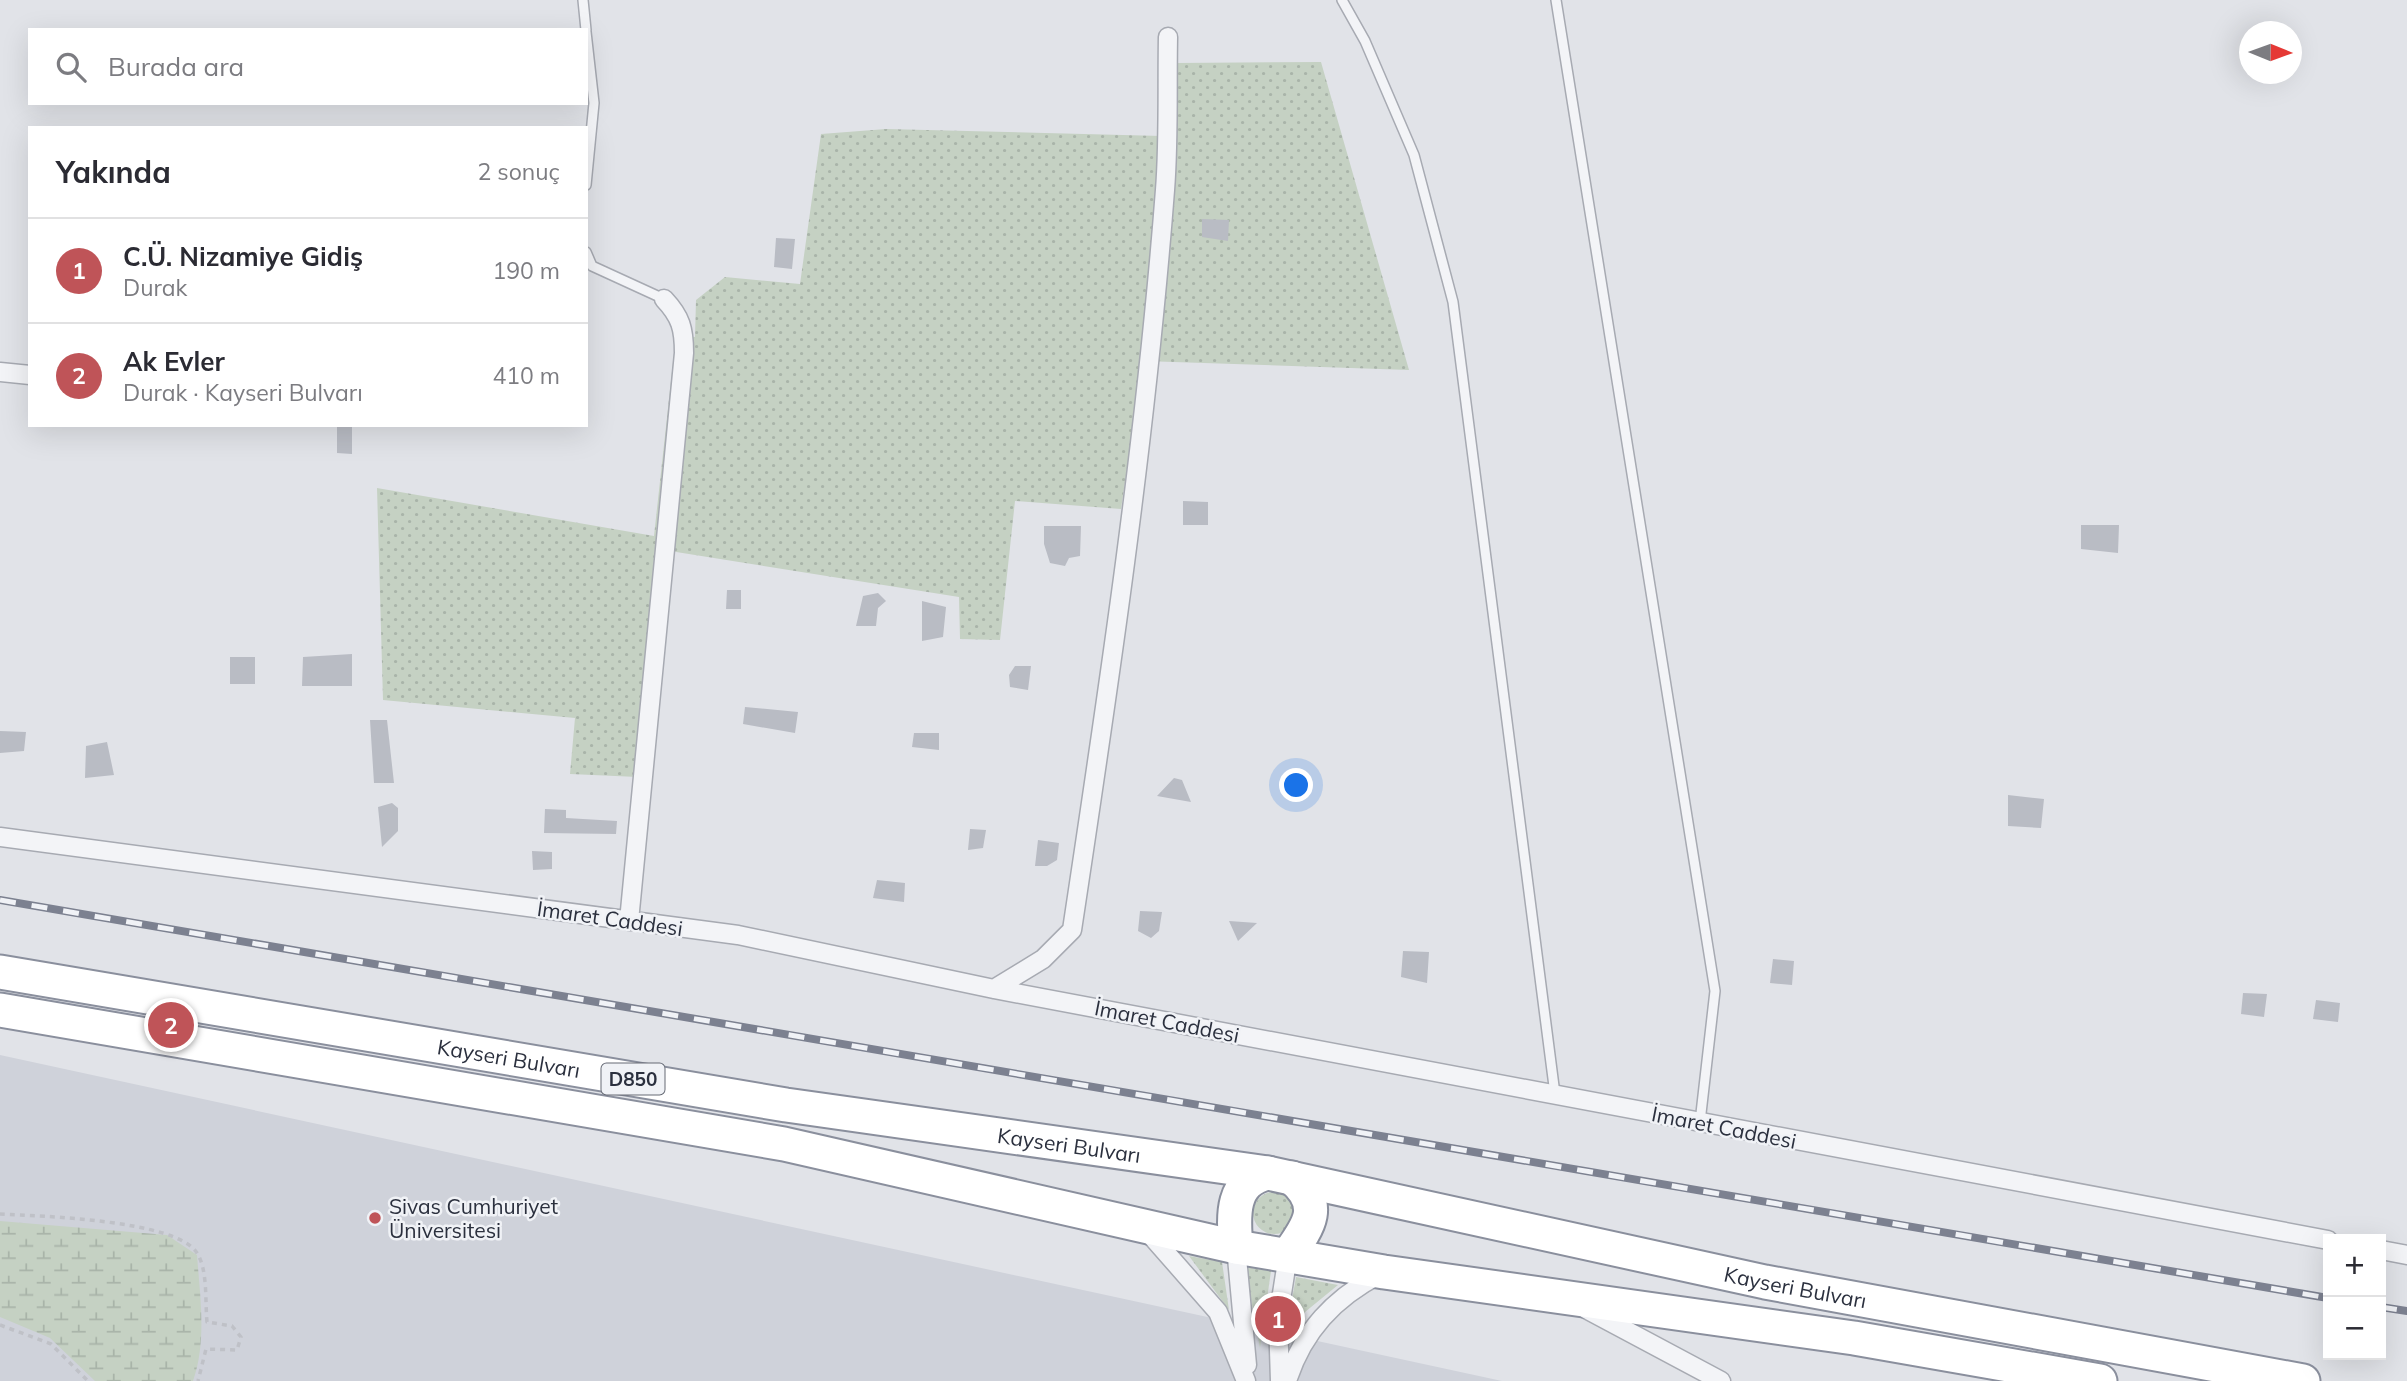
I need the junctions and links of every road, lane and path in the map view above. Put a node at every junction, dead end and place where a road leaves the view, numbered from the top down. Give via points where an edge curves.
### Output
1 (583, 0) edge
2 (1342, 0) edge
3 (1556, 0) edge
4 (586, 28) edge
5 (1168, 37) dead end
6 (588, 49) edge
7 (588, 164) edge
8 (588, 257) edge
9 (664, 299) joint
10 (0, 372) edge
11 (28, 375) edge
12 (0, 837) edge
13 (629, 921) junction
14 (0, 972) edge
15 (994, 989) junction
16 (0, 1010) edge
17 (1555, 1095) junction
18 (1700, 1122) junction
19 (1280, 1176) junction
20 (0, 1214) edge
21 (1142, 1226) junction
22 (2323, 1239) edge
23 (1236, 1247) junction
24 (2386, 1251) edge
25 (1287, 1255) junction
26 (2407, 1255) edge
27 (1384, 1272) junction
28 (1564, 1297) junction
29 (0, 1325) edge
30 (88, 1381) edge
31 (198, 1381) edge
32 (1247, 1381) edge
33 (1280, 1381) edge
34 (1287, 1381) edge
35 (1721, 1381) edge
36 (2100, 1381) edge
37 (2303, 1381) edge

1 - 4 lane
2 - 17 lane via 1365,41 1414,155 1452,302
3 - 18 lane via 1715,991
5 - 15 street via 1165,188 1129,531 1072,930 1043,958
6 - 7 lane via 594,103
8 - 9 lane via 592,266
9 - 13 street via 678,314 684,353
10 - 11 street
12 - 13 street, İmaret Caddesi
13 - 15 street, İmaret Caddesi via 738,935
14 - 19 highway, Kayseri Bulvarı / D850 via 786,1105
15 - 17 street, İmaret Caddesi
16 - 21 highway, Kayseri Bulvarı / D850 via 783,1144
17 - 18 street, İmaret Caddesi
18 - 22 street, İmaret Caddesi
19 - 23 highway via 1249,1180 1239,1192 1234,1218
19 - 25 highway via 1305,1191 1311,1217 1305,1234
19 - 37 highway, Kayseri Bulvarı via 1765,1282
20 - 31 path via 148,1228 183,1239 201,1259 206,1322 232,1326 241,1337 237,1350 206,1349
21 - 23 highway, Kayseri Bulvarı / D850
21 - 32 street via 1218,1311
23 - 25 highway
23 - 32 street
24 - 26 street
25 - 27 highway, Kayseri Bulvarı
25 - 33 street via 1278,1319
27 - 28 highway, Kayseri Bulvarı
27 - 34 street via 1352,1289 1317,1322 1300,1345
28 - 35 street
28 - 36 highway, Kayseri Bulvarı via 1854,1338
29 - 30 path via 51,1344

